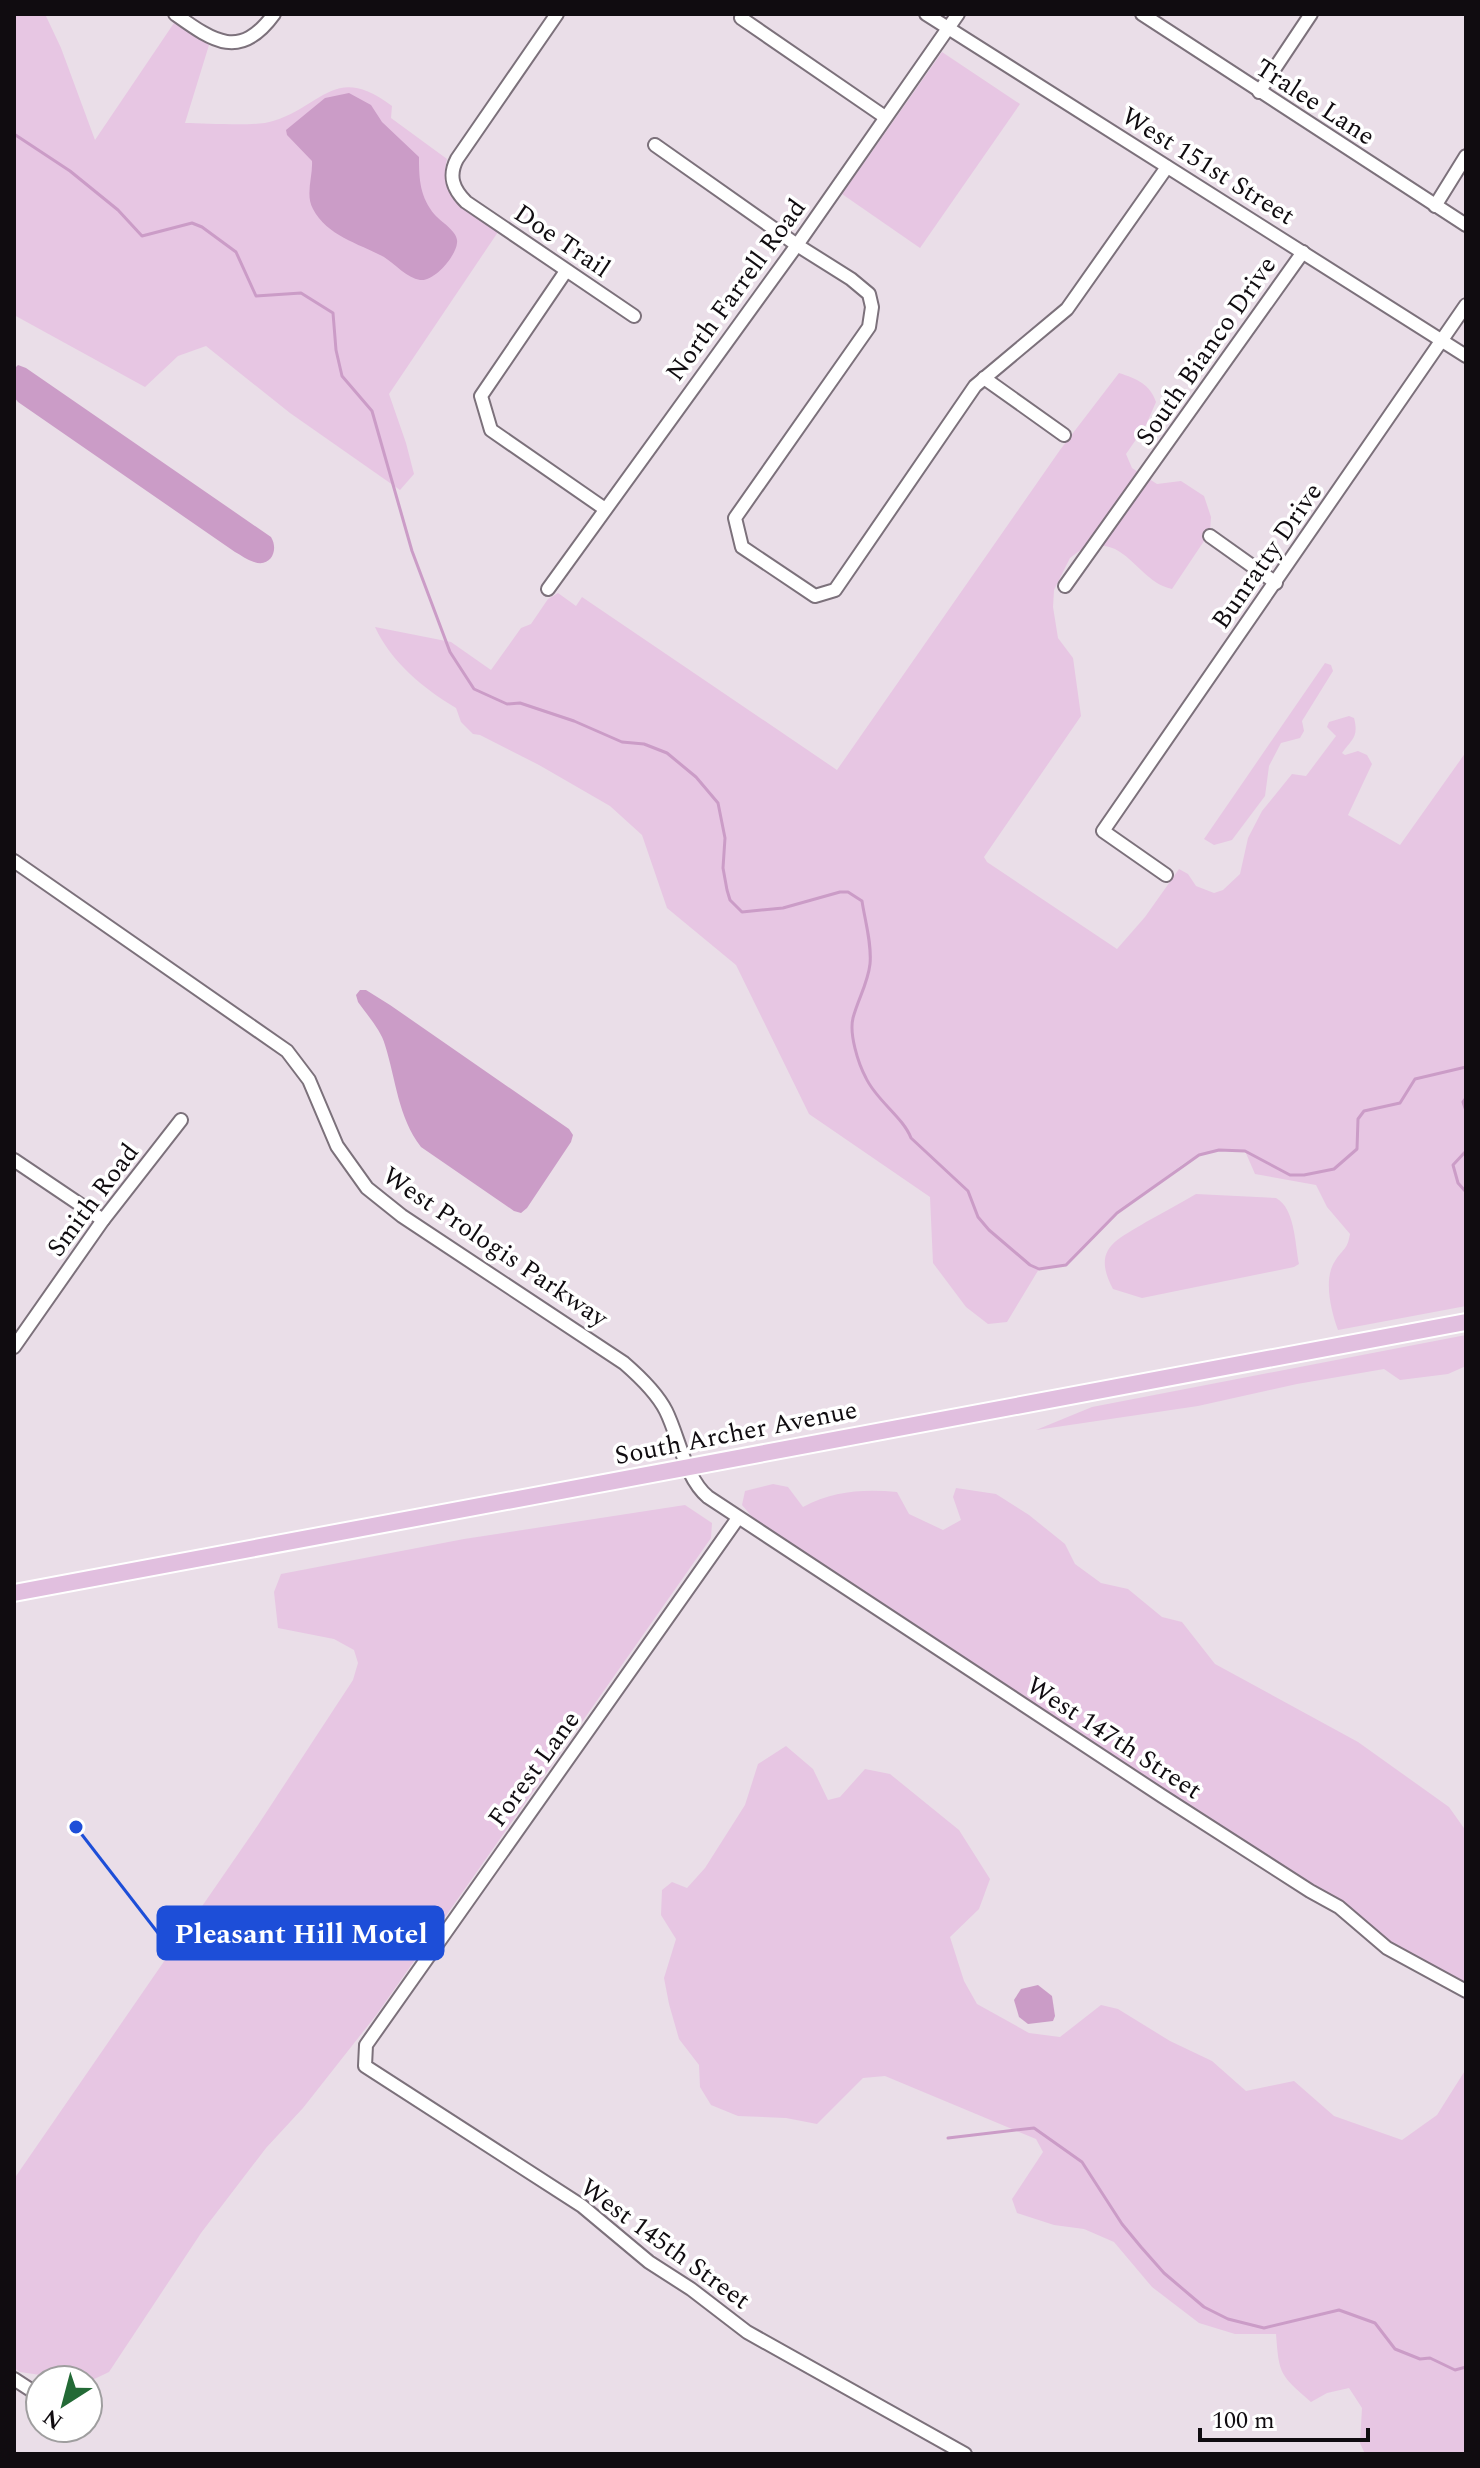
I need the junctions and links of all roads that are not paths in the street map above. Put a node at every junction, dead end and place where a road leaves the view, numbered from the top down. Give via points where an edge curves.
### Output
1 (175, 14) edge
2 (274, 14) edge
3 (557, 14) edge
4 (926, 14) edge
5 (958, 14) edge
6 (1142, 14) edge
7 (1311, 14) edge
8 (741, 18) dead end
9 (948, 29) junction
10 (1259, 92) junction
11 (885, 117) junction
12 (655, 145) dead end
13 (1466, 156) edge
14 (1167, 167) junction
15 (1435, 206) junction
16 (1466, 225) edge
17 (797, 245) junction
18 (1303, 252) junction
19 (566, 271) junction
20 (1466, 305) edge
21 (634, 316) dead end
22 (1442, 340) junction
23 (1466, 356) edge
24 (984, 378) junction
25 (1064, 435) dead end
26 (605, 509) junction
27 (1210, 536) dead end
28 (1276, 583) junction
29 (1065, 586) dead end
30 (548, 589) dead end
31 (14, 861) edge
32 (1166, 875) dead end
33 (181, 1120) dead end
34 (14, 1160) edge
35 (103, 1220) junction
36 (1466, 1322) edge
37 (14, 1347) edge
38 (688, 1466) junction
39 (738, 1518) junction
40 (14, 1593) edge
41 (1466, 1991) edge
42 (366, 2045) joint
43 (965, 2454) edge

1 - 2 street via 207,36 231,43 257,33
3 - 19 street, Doe Trail via 454,166 454,187 466,202
4 - 9 street, West 151st Street
5 - 9 street, North Farrell Road
6 - 10 street, Tralee Lane
7 - 10 street
8 - 11 street
9 - 11 street, North Farrell Road
9 - 14 street, West 151st Street
10 - 15 street, Tralee Lane
11 - 17 street, North Farrell Road
12 - 17 street
13 - 15 street
14 - 18 street, West 151st Street
14 - 24 street via 1067,309
15 - 16 street, Tralee Lane
17 - 24 street via 869,294 869,327 735,518 742,547 815,596 835,590
17 - 26 street, North Farrell Road
18 - 22 street, West 151st Street
18 - 29 street, South Bianco Drive
19 - 21 street, Doe Trail
19 - 26 street via 481,396 491,430
20 - 22 street, Bunratty Drive
22 - 23 street, West 151st Street
22 - 28 street, Bunratty Drive
24 - 25 street
26 - 30 street, North Farrell Road
27 - 28 street
28 - 32 street, Bunratty Drive via 1103,831
31 - 38 street, West Prologis Parkway via 287,1051 309,1080 337,1146 367,1188 624,1363 664,1407
33 - 35 street, Smith Road
34 - 35 street
35 - 37 street, Smith Road
36 - 38 main road, South Archer Avenue
38 - 39 street, West Prologis Parkway via 702,1491
38 - 40 main road, South Archer Avenue
39 - 41 street, West 147th Street via 1339,1907 1407,1961
39 - 42 street, Forest Lane
42 - 43 street, West 145th Street via 365,2066 582,2206 747,2332

